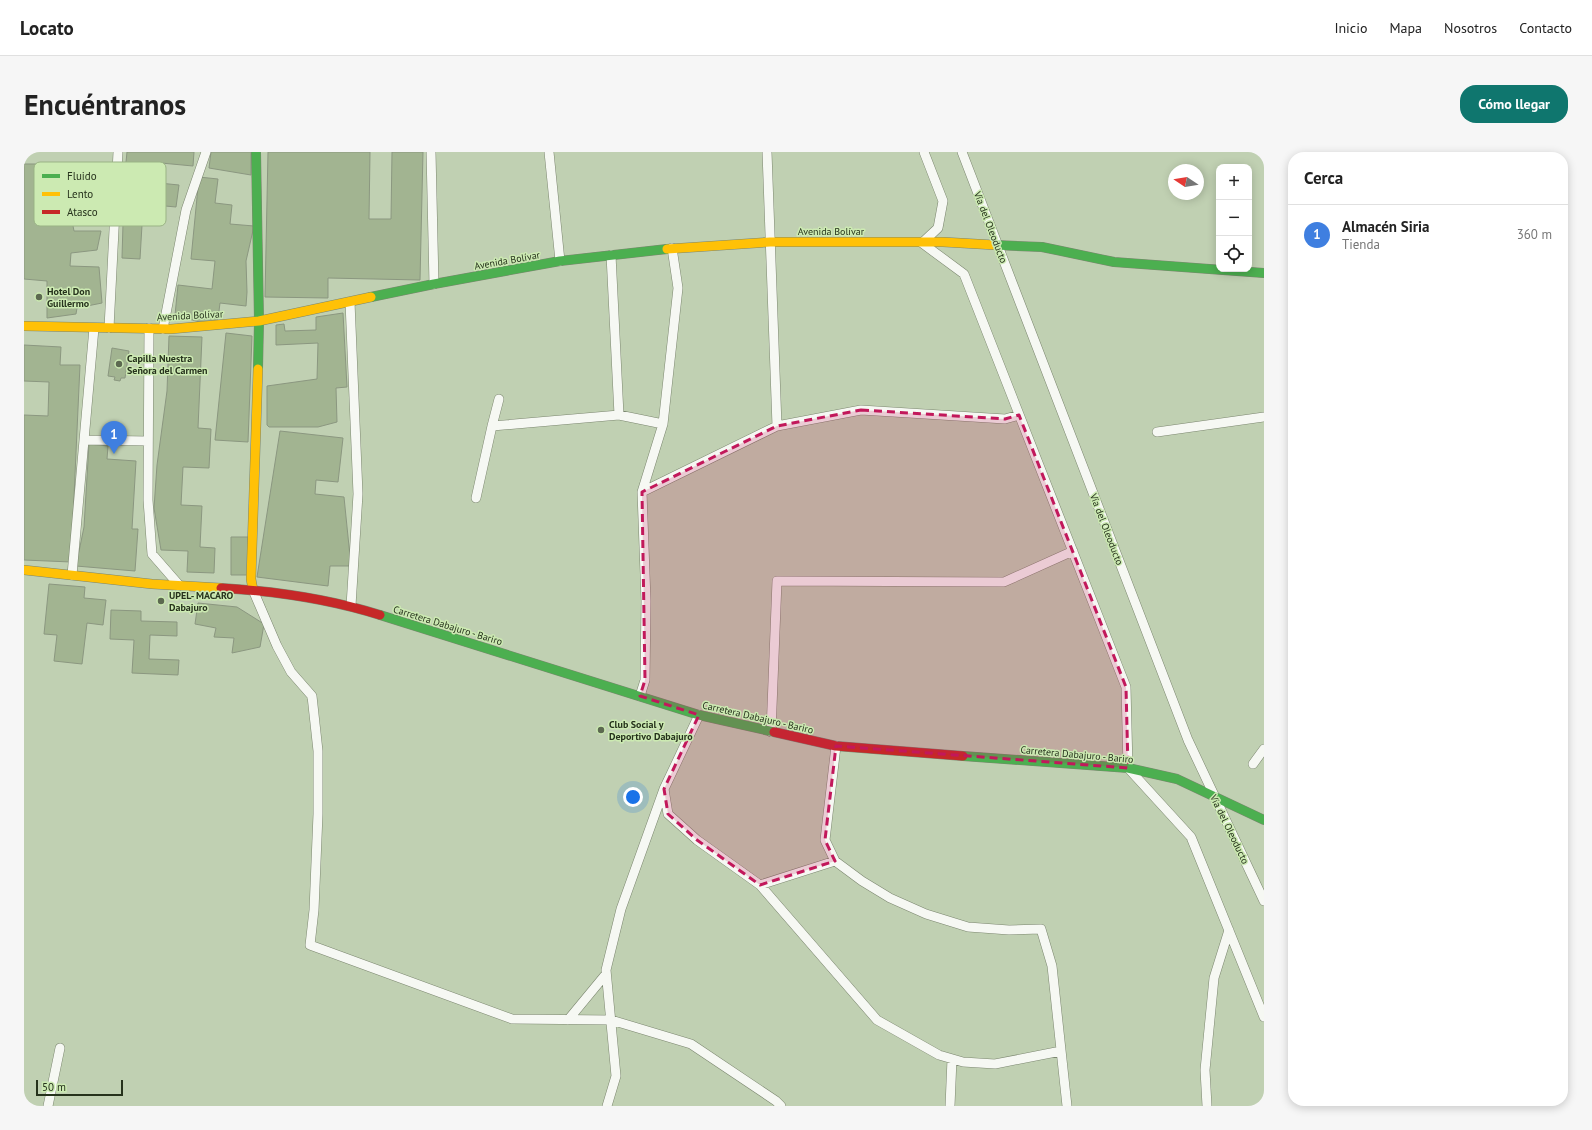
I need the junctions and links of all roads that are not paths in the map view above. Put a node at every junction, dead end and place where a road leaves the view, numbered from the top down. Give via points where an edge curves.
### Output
1 (118, 152) edge
2 (206, 152) edge
3 (256, 152) edge
4 (431, 152) edge
5 (549, 152) edge
6 (767, 152) edge
7 (924, 152) edge
8 (962, 152) edge
9 (117, 162) edge
10 (114, 226) edge
11 (770, 242) junction
12 (922, 243) junction
13 (998, 245) junction
14 (672, 248) junction
15 (611, 255) junction
16 (560, 261) junction
17 (1264, 273) edge
18 (434, 284) junction
19 (350, 302) junction
20 (259, 321) junction
21 (24, 326) edge
22 (94, 328) junction
23 (109, 328) junction
24 (149, 328) junction
25 (163, 329) junction
26 (499, 399) dead end
27 (619, 415) junction
28 (1019, 415) junction
29 (1264, 417) edge
30 (663, 424) junction
31 (492, 426) junction
32 (777, 426) junction
33 (1157, 432) dead end
34 (85, 440) junction
35 (148, 440) junction
36 (642, 492) junction
37 (476, 498) dead end
38 (1073, 551) junction
39 (24, 570) edge
40 (72, 575) junction
41 (179, 585) junction
42 (253, 590) junction
43 (351, 606) junction
44 (640, 696) junction
45 (699, 715) junction
46 (771, 732) junction
47 (836, 746) junction
48 (1264, 749) edge
49 (1253, 764) dead end
50 (1128, 768) junction
51 (664, 789) junction
52 (1215, 797) junction
53 (1264, 820) edge
54 (835, 861) junction
55 (760, 886) junction
56 (1264, 901) edge
57 (1229, 930) junction
58 (606, 974) junction
59 (1264, 1016) edge
60 (568, 1020) junction
61 (611, 1020) junction
62 (60, 1048) dead end
63 (1061, 1051) junction
64 (952, 1059) junction
65 (48, 1106) edge
66 (607, 1106) edge
67 (781, 1106) edge
68 (950, 1106) edge
69 (1067, 1106) edge
70 (1207, 1106) edge

1 - 9 street
2 - 25 street via 186,210
3 - 20 street
4 - 18 street
5 - 16 street
6 - 11 street
7 - 12 street via 943,201 938,228
8 - 13 street, Vía del Oleoducto
10 - 23 street
11 - 12 street, Avenida Bolívar
11 - 14 street, Avenida Bolívar
11 - 32 street
12 - 13 street, Avenida Bolívar
12 - 28 street via 964,274
13 - 17 street, Avenida Bolívar via 1042,247 1114,262
13 - 52 street, Vía del Oleoducto via 1188,740
14 - 15 street, Avenida Bolívar
14 - 30 street via 678,288
15 - 16 street, Avenida Bolívar
15 - 27 street
16 - 18 street, Avenida Bolívar
18 - 19 street, Avenida Bolívar
19 - 20 street, Avenida Bolívar
19 - 43 street via 358,494
20 - 25 street, Avenida Bolívar
20 - 42 street via 251,579
21 - 22 street, Avenida Bolívar
22 - 23 street, Avenida Bolívar
22 - 34 street
23 - 24 street, Avenida Bolívar
24 - 25 street, Avenida Bolívar
24 - 35 street
26 - 31 street
27 - 30 street
27 - 31 street
28 - 32 street via 1005,419 861,410
28 - 38 street
29 - 33 street
30 - 36 street
31 - 37 street
32 - 36 street
34 - 35 street
34 - 40 street
35 - 41 street via 148,500 152,554
36 - 44 street via 646,680
38 - 46 street via 1004,582 778,581
38 - 50 street via 1126,687
39 - 40 street, Carretera Dabajuro - Bariro
40 - 41 street, Carretera Dabajuro - Bariro
41 - 42 street, Carretera Dabajuro - Bariro
42 - 43 street, Carretera Dabajuro - Bariro
42 - 60 street via 291,672 312,696 318,751 318,814 310,945 512,1019
43 - 44 street, Carretera Dabajuro - Bariro
44 - 45 street, Carretera Dabajuro - Bariro
45 - 46 street, Carretera Dabajuro - Bariro
45 - 51 street
46 - 47 street, Carretera Dabajuro - Bariro
47 - 50 street, Carretera Dabajuro - Bariro
47 - 54 street via 825,840
48 - 49 street
50 - 52 street, Carretera Dabajuro - Bariro via 1177,779
50 - 57 street via 1190,837
51 - 55 street via 668,814 697,840
51 - 58 street via 621,909
52 - 53 street, Carretera Dabajuro - Bariro
52 - 56 street, Vía del Oleoducto
54 - 55 street
54 - 63 street via 890,898 926,914 968,927 1041,929 1052,966
55 - 64 street via 877,1020 939,1055
57 - 59 street
57 - 70 street via 1214,978 1205,1070
58 - 60 street
58 - 61 street
60 - 61 street
61 - 66 street via 616,1076
61 - 67 street via 691,1044
62 - 65 street
63 - 64 street via 996,1064
63 - 69 street
64 - 68 street

